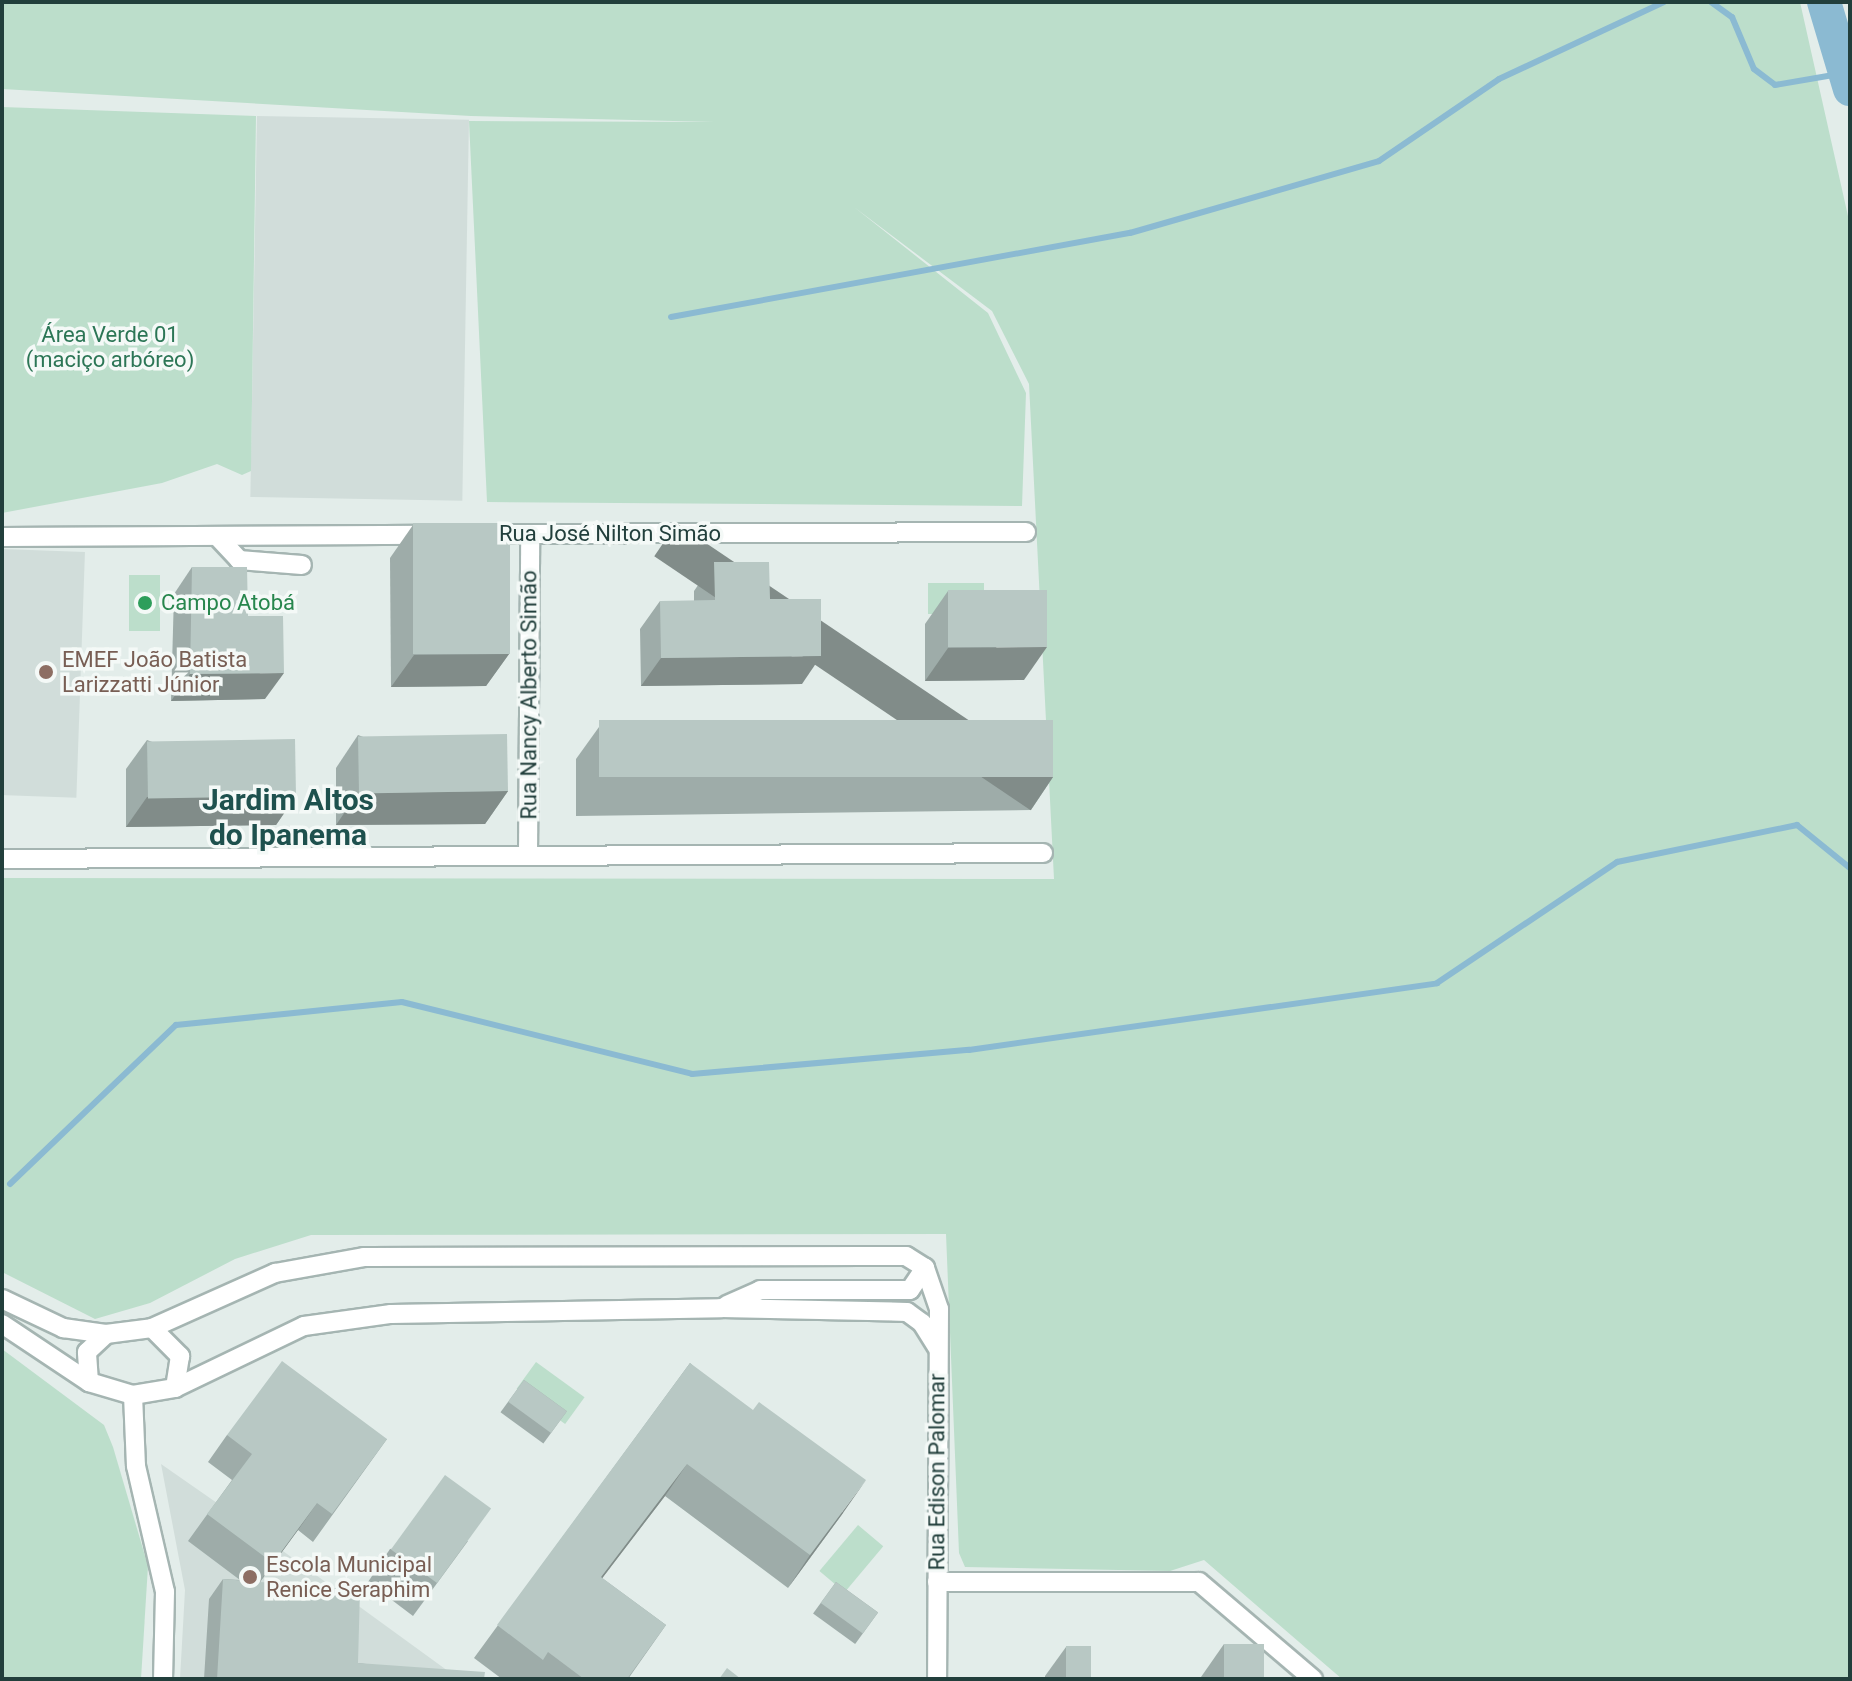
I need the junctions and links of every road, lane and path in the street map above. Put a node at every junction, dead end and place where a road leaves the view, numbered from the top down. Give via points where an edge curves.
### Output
1 (1026, 532) dead end
2 (530, 534) junction
3 (217, 536) junction
4 (2, 537) edge
5 (302, 565) dead end
6 (1043, 853) dead end
7 (528, 856) junction
8 (2, 859) edge
9 (925, 1268) junction
10 (2, 1299) edge
11 (721, 1308) junction
12 (2, 1324) edge
13 (152, 1328) junction
14 (106, 1334) junction
15 (938, 1350) junction
16 (89, 1382) junction
17 (175, 1388) junction
18 (133, 1395) junction
19 (937, 1582) junction
20 (163, 1679) edge
21 (937, 1679) edge
22 (1313, 1679) edge

1 - 2 street, Rua José Nilton Simão
2 - 3 street, Rua José Nilton Simão
2 - 7 street, Rua Nancy Alberto Simão
3 - 4 street, Rua José Nilton Simão
3 - 5 street via 239,560
6 - 7 street
7 - 8 street
9 - 11 street via 910,1290 760,1290
9 - 13 street via 892,1254 364,1257 275,1273
9 - 15 street, Rua Edison Palomar via 939,1309
10 - 14 street via 54,1325
11 - 15 street via 907,1312 922,1323
11 - 17 street via 391,1314 325,1322 259,1344
12 - 16 street
13 - 14 street
13 - 17 street via 180,1356
14 - 16 street via 87,1352
15 - 19 street, Rua Edison Palomar
16 - 18 street
17 - 18 street
18 - 20 street via 136,1466 165,1592
19 - 21 street, Rua Edison Palomar
19 - 22 street via 1199,1582

